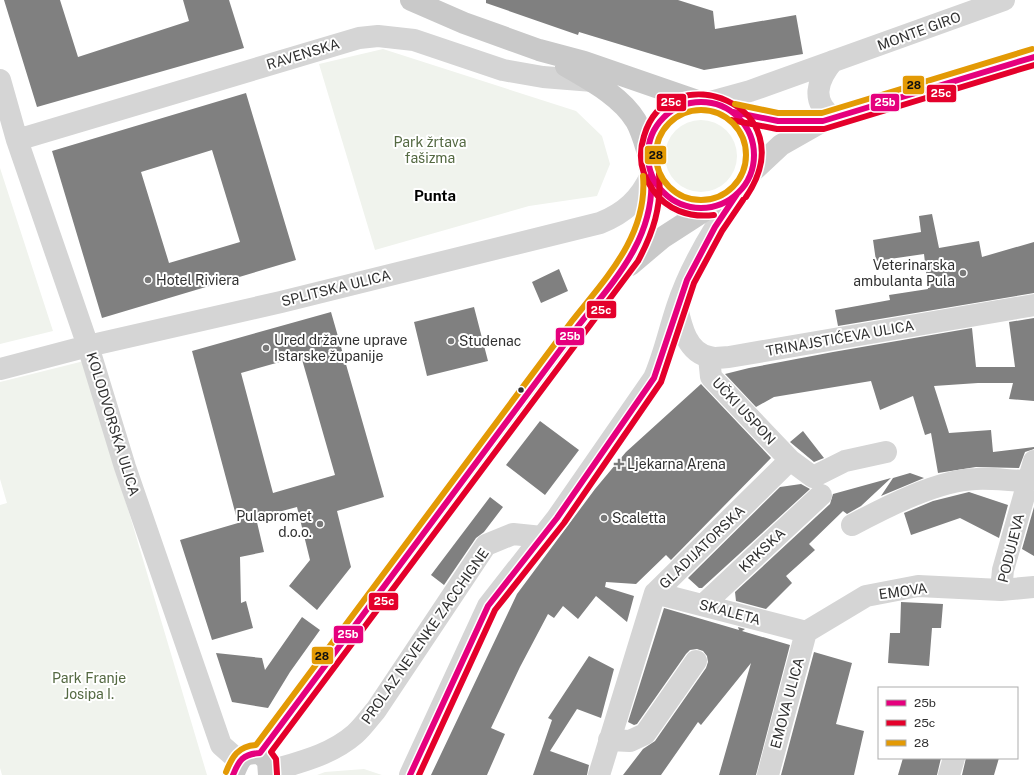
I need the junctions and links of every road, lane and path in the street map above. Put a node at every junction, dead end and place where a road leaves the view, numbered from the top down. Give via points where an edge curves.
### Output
1 (411, 0) edge
2 (1004, 0) edge
3 (539, 50) junction
4 (1034, 57) edge
5 (833, 61) junction
6 (0, 80) edge
7 (593, 82) junction
8 (704, 102) junction
9 (733, 112) junction
10 (829, 119) junction
11 (17, 140) junction
12 (648, 150) junction
13 (752, 172) junction
14 (651, 175) junction
15 (738, 194) junction
16 (710, 208) junction
17 (622, 272) junction
18 (1034, 305) edge
19 (677, 307) junction
20 (88, 346) junction
21 (709, 358) junction
22 (0, 369) edge
23 (886, 452) dead end
24 (790, 460) junction
25 (1034, 461) edge
26 (1028, 481) junction
27 (821, 495) dead end
28 (852, 525) dead end
29 (542, 537) junction
30 (1034, 587) edge
31 (1001, 590) junction
32 (655, 593) junction
33 (704, 605) junction
34 (806, 632) junction
35 (696, 661) dead end
36 (609, 740) junction
37 (954, 759) edge
38 (266, 766) edge
39 (236, 768) edge
40 (410, 775) edge
41 (599, 775) edge
42 (768, 775) edge
43 (949, 775) edge

1 - 3 main road via 464,23
2 - 5 street, MONTE GIRO
3 - 7 main road
3 - 8 main road via 584,62
4 - 10 main road
5 - 8 street, MONTE GIRO via 750,91
5 - 10 street via 822,75 818,96
6 - 11 street, KOLODVORSKA ULICA
7 - 11 street, RAVENSKA via 503,70 414,40 378,36 359,38
7 - 12 main road via 608,92 635,120
8 - 9 main road via 722,106
8 - 12 main road via 676,108 658,122 651,135
9 - 10 main road via 754,119 776,122 798,123
9 - 13 main road via 745,124 752,139 755,156
10 - 13 main road via 797,134 781,145
11 - 20 street, KOLODVORSKA ULICA
12 - 14 main road
13 - 15 main road
14 - 16 main road via 661,190 675,201 692,207
14 - 17 main road via 650,208 646,223
14 - 20 street, SPLITSKA ULICA via 645,188 628,208 600,223
15 - 16 main road
15 - 19 street via 708,239 686,282
16 - 17 main road via 662,238
17 - 38 main road via 578,326
18 - 21 street, TRINAJSTIĆEVA ULICA via 736,356
19 - 21 street via 687,341
19 - 29 street via 661,363 654,378
20 - 22 street, SPLITSKA ULICA
20 - 39 street, KOLODVORSKA ULICA via 125,467 221,746
21 - 24 street, UČKI USPON via 711,377
23 - 24 street, UČKI USPON via 846,461 813,477
24 - 32 street, GLADIJATORSKA
25 - 26 street, PODUJEVA
26 - 28 street via 975,479 940,486 881,509
26 - 31 street, PODUJEVA via 1003,570
27 - 33 street, KRKSKA
29 - 38 street, PROLAZ NEVENKE ZACCHIGNE via 513,534 486,545 376,710 356,733 339,747 319,755
29 - 40 street via 488,606
30 - 31 street, EMOVA
31 - 34 street, EMOVA via 918,586 866,596
32 - 33 street, SKALETA
32 - 36 street, GLADIJATORSKA
33 - 34 street, SKALETA
34 - 42 street, EMOVA ULICA
35 - 36 street via 645,734 630,741
36 - 41 street, GLADIJATORSKA
37 - 43 street
38 - 39 main road via 249,753

